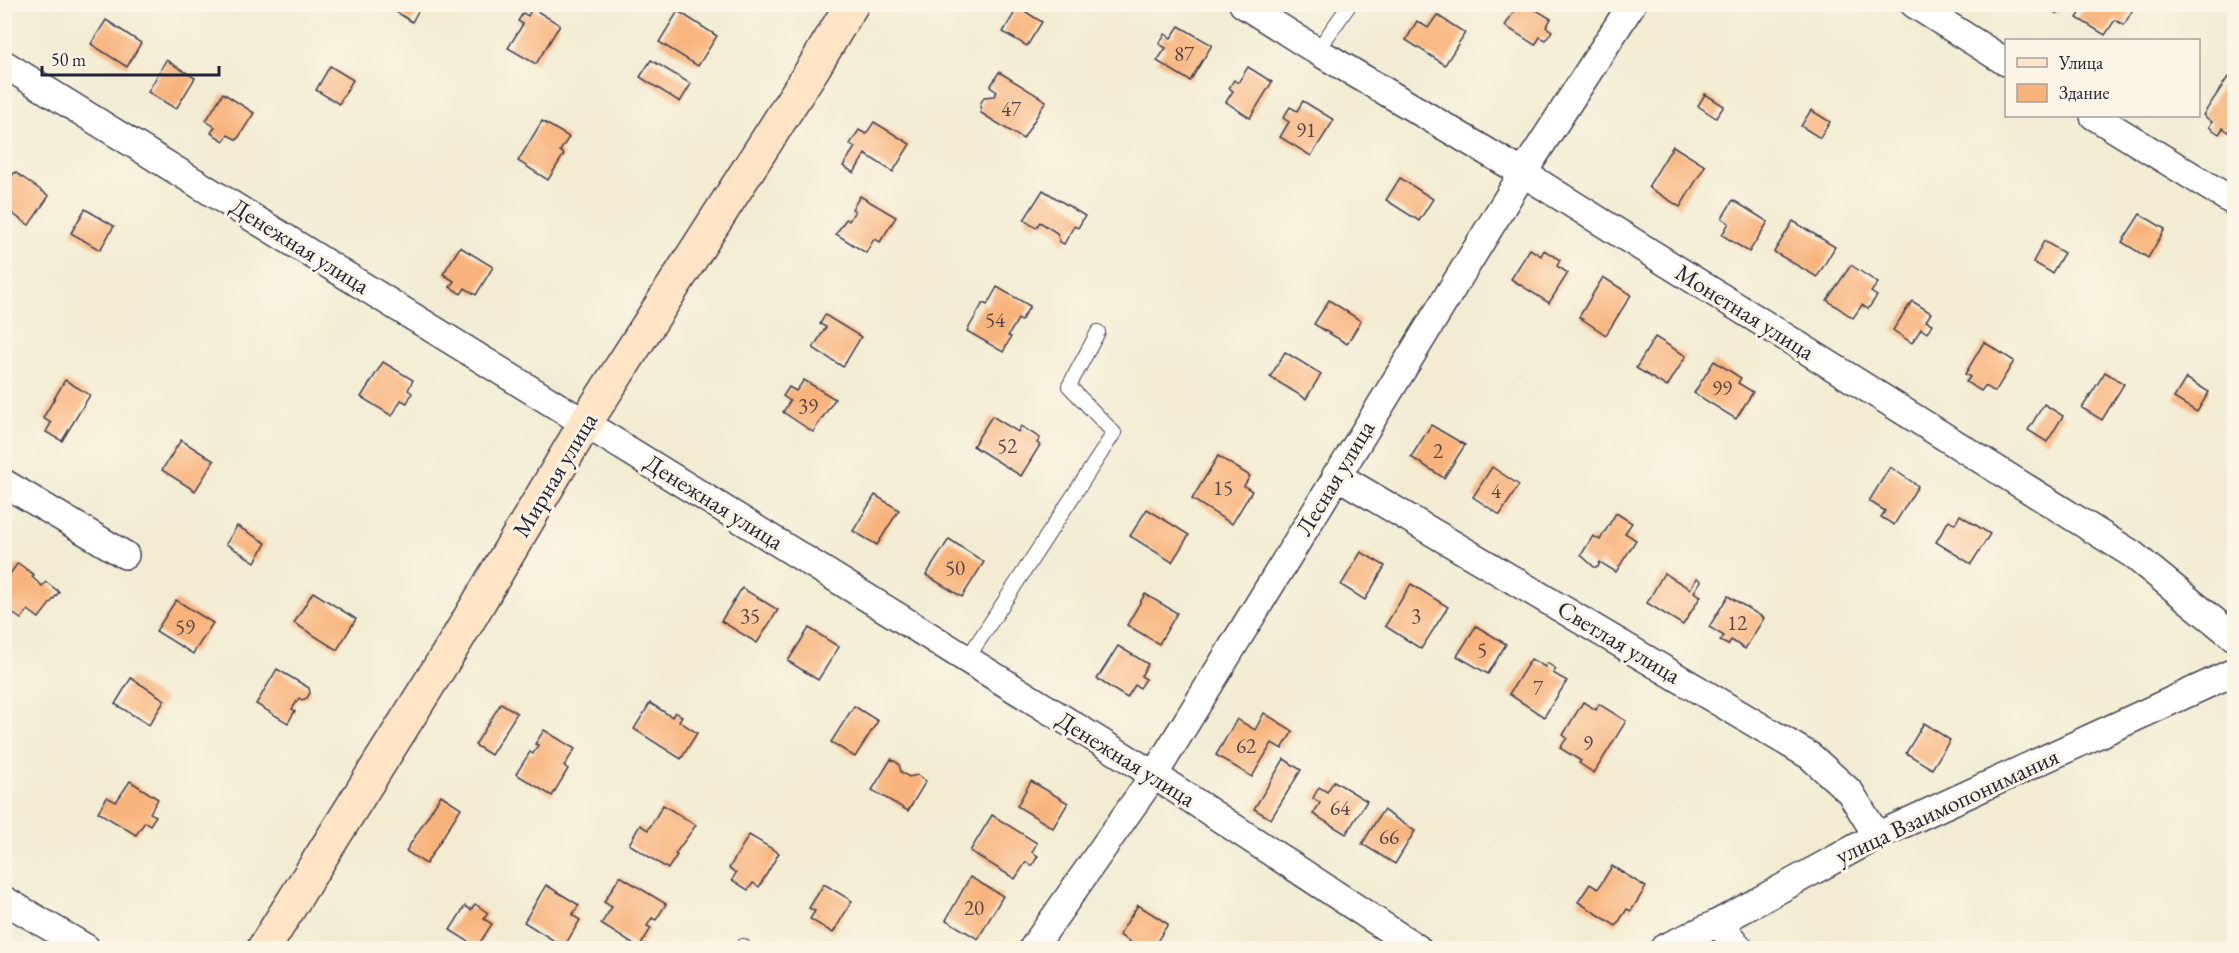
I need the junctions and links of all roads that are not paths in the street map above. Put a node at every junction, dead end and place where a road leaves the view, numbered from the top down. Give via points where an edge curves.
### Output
1 (852, 4) edge
2 (1243, 4) edge
3 (1350, 4) edge
4 (1632, 4) edge
5 (1914, 4) edge
6 (1317, 51) junction
7 (2005, 61) edge
8 (6, 68) edge
9 (2096, 117) edge
10 (1522, 173) junction
11 (2235, 202) edge
12 (1098, 332) dead end
13 (586, 422) junction
14 (1336, 475) junction
15 (4, 483) edge
16 (125, 555) dead end
17 (2235, 637) edge
18 (967, 659) junction
19 (2235, 672) edge
20 (1154, 775) junction
21 (1877, 837) junction
22 (4, 900) edge
23 (1718, 923) junction
24 (86, 948) edge
25 (264, 948) edge
26 (1033, 948) edge
27 (1418, 948) edge
28 (1664, 948) edge
29 (1739, 948) edge

1 - 13 street, Мирная улица
2 - 6 street, Монетная улица
3 - 6 lane
4 - 10 street, Лесная улица
5 - 7 street
6 - 10 street, Монетная улица
8 - 13 street, Денежная улица
9 - 11 street
10 - 14 street, Лесная улица
10 - 17 street, Монетная улица via 2132,554
12 - 18 lane via 1069,386 1114,433
13 - 18 street, Денежная улица
13 - 25 street, Мирная улица via 456,641
14 - 20 street, Лесная улица
14 - 21 street, Светлая улица via 1810,756 1850,792
15 - 16 street
18 - 20 street, Денежная улица
19 - 21 street, улица Взаимопонимания
20 - 26 street, Лесная улица
20 - 27 street, Денежная улица
21 - 23 street, улица Взаимопонимания
22 - 24 street
23 - 28 street, улица Взаимопонимания
23 - 29 street

